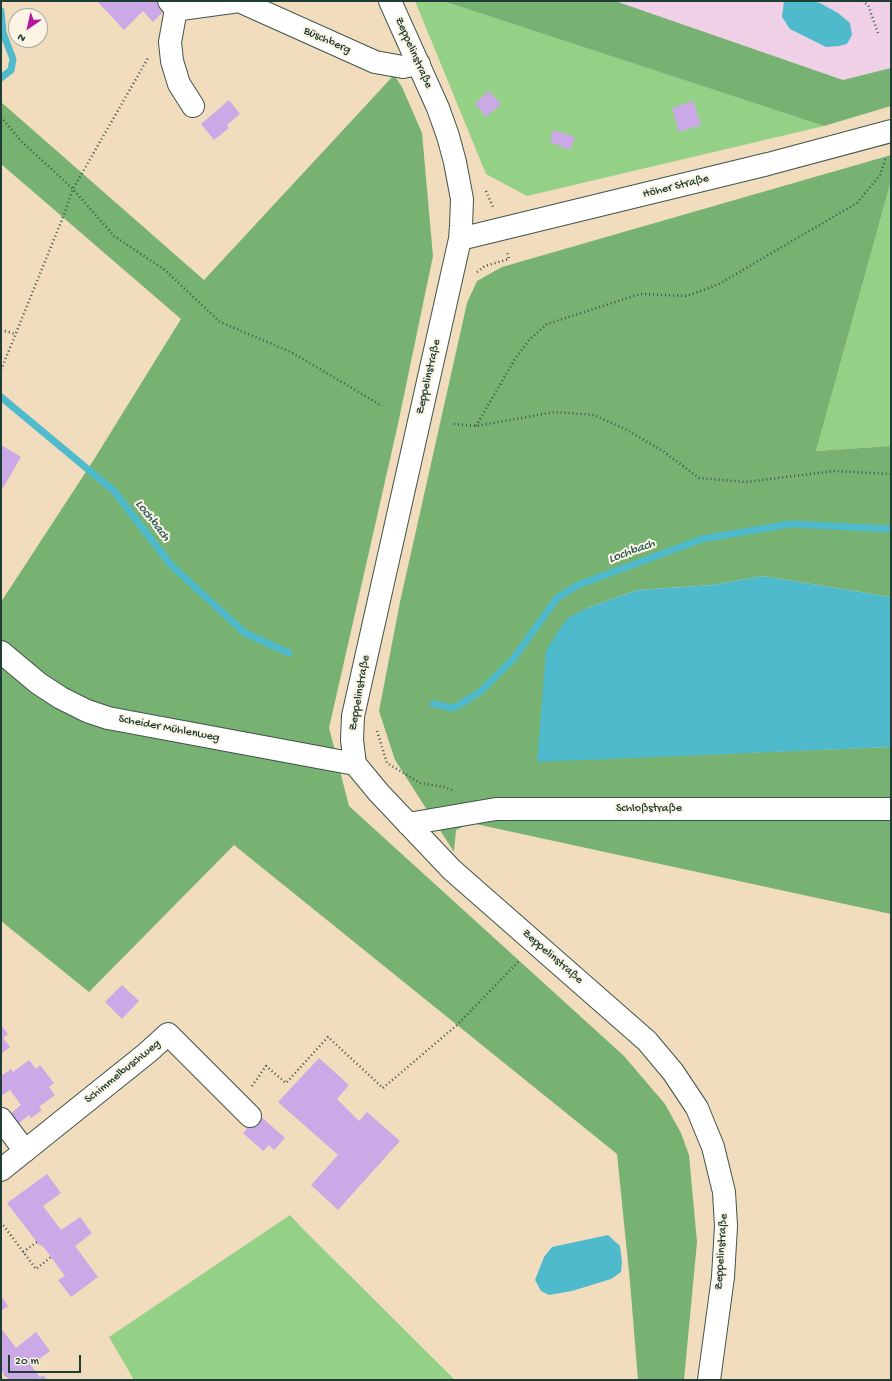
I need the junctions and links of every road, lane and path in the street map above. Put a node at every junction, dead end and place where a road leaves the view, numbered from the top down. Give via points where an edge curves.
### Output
1 (239, 1) edge
2 (390, 1) edge
3 (862, 1) edge
4 (172, 5) edge
5 (878, 33) dead end
6 (148, 57) dead end
7 (419, 64) junction
8 (193, 106) dead end
9 (1, 117) edge
10 (891, 131) edge
11 (887, 156) dead end
12 (73, 188) junction
13 (460, 239) junction
14 (1, 330) edge
15 (16, 334) junction
16 (1, 370) edge
17 (382, 406) dead end
18 (454, 424) dead end
19 (476, 426) junction
20 (891, 474) edge
21 (1, 652) edge
22 (377, 728) dead end
23 (355, 764) junction
24 (457, 792) dead end
25 (891, 809) edge
26 (408, 824) junction
27 (523, 957) dead end
28 (250, 1116) joint
29 (1, 1119) edge
30 (25, 1151) junction
31 (1, 1170) edge
32 (1, 1222) edge
33 (37, 1242) dead end
34 (23, 1252) junction
35 (51, 1257) dead end
36 (5, 1375) dead end
37 (1, 1377) edge
38 (709, 1380) edge

1 - 4 street, Büschberg via 190,9
1 - 7 street, Büschberg via 375,62 403,67
2 - 7 street, Zeppelinstraße
3 - 5 path via 868,5
4 - 8 street via 172,60 179,84
6 - 12 path
7 - 13 street, Zeppelinstraße via 438,108 455,162 462,199
9 - 12 path via 20,140
10 - 13 street, Höher Straße via 768,164
11 - 19 path via 880,175 857,203 719,284 687,296 640,294 546,324 530,339 515,359
12 - 15 path
12 - 17 path via 114,236 165,270 220,322 291,352
13 - 23 street, Zeppelinstraße via 354,716 352,740
14 - 15 path
15 - 16 path
18 - 19 path
19 - 20 path via 554,412 594,415 663,451 699,478 746,482 834,472
21 - 23 street, Scheider Mühlenweg via 38,683 62,698 108,718
22 - 24 path via 387,763 420,783
23 - 26 street, Zeppelinstraße
25 - 26 street, Schloßstraße via 496,809
26 - 38 street, Zeppelinstraße via 452,870 647,1041 673,1072 697,1108 713,1147 721,1177 726,1226 723,1277
27 - 28 path via 457,1025 383,1088 328,1037 286,1083 266,1066 252,1086 264,1099
28 - 30 street, Schimmelbuschweg via 168,1034 147,1054
29 - 30 street
30 - 31 street, Schimmelbuschweg
32 - 34 path
33 - 34 path
34 - 35 path via 36,1269
36 - 37 path

